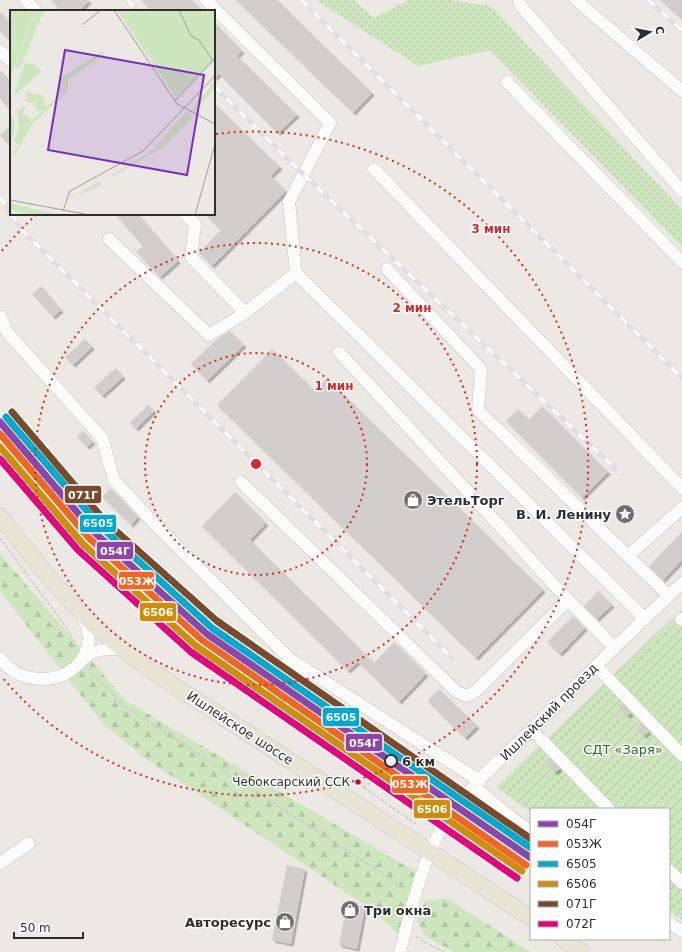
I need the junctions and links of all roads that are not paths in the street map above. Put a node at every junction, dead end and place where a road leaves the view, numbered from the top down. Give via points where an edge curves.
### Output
1 (26, 0) edge
2 (206, 0) edge
3 (519, 0) edge
4 (576, 0) edge
5 (35, 10) edge
6 (0, 51) edge
7 (10, 60) edge
8 (507, 82) dead end
9 (682, 91) edge
10 (374, 168) dead end
11 (682, 191) edge
12 (186, 215) edge
13 (109, 239) dead end
14 (682, 262) edge
15 (386, 269) dead end
16 (296, 273) junction
17 (245, 313) junction
18 (0, 316) edge
19 (339, 352) dead end
20 (241, 482) dead end
21 (682, 488) edge
22 (682, 508) edge
23 (0, 516) edge
24 (628, 556) junction
25 (682, 583) edge
26 (669, 596) junction
27 (568, 600) junction
28 (78, 609) junction
29 (645, 619) junction
30 (615, 648) junction
31 (124, 650) junction
32 (0, 658) edge
33 (81, 661) junction
34 (596, 666) junction
35 (531, 730) junction
36 (682, 754) edge
37 (477, 784) junction
38 (608, 808) edge
39 (530, 831) edge
40 (29, 843) dead end
41 (431, 852) junction
42 (0, 863) edge
43 (670, 871) edge
44 (682, 883) edge
45 (530, 917) edge
46 (670, 924) edge
47 (682, 931) edge
48 (564, 940) edge
49 (400, 952) edge
50 (582, 952) edge

1 - 5 street
2 - 16 street via 330,123 289,202
3 - 11 street via 520,6
4 - 9 street
6 - 7 street
8 - 14 street
10 - 21 street
12 - 17 street via 195,224 191,257
13 - 17 street via 209,335
15 - 24 street via 481,369 478,410
16 - 17 street
16 - 29 street
18 - 37 street via 7,332 102,438 114,480 290,659 445,759
19 - 27 street
20 - 27 street via 457,692 467,696 476,691
22 - 24 street
23 - 28 main road, Ишлейское шоссе via 40,567
24 - 26 street
25 - 26 street, Ишлейский проезд
26 - 29 street, Ишлейский проезд
27 - 30 street
28 - 31 main road, Ишлейское шоссе
28 - 33 street via 89,634 88,647
29 - 30 street, Ишлейский проезд
30 - 34 street, Ишлейский проезд
31 - 33 street via 102,650
31 - 41 main road, Ишлейское шоссе
32 - 33 street via 9,668 23,676 39,679 54,678 69,672
34 - 35 street, Ишлейский проезд
34 - 36 street
35 - 37 street, Ишлейский проезд
35 - 38 street
37 - 39 street via 507,814
37 - 41 street, Ишлейский проезд via 455,807
40 - 42 street
41 - 45 main road, Ишлейское шоссе
41 - 49 street, Ишлейский проезд via 413,902
43 - 44 street
46 - 47 street
48 - 50 main road

